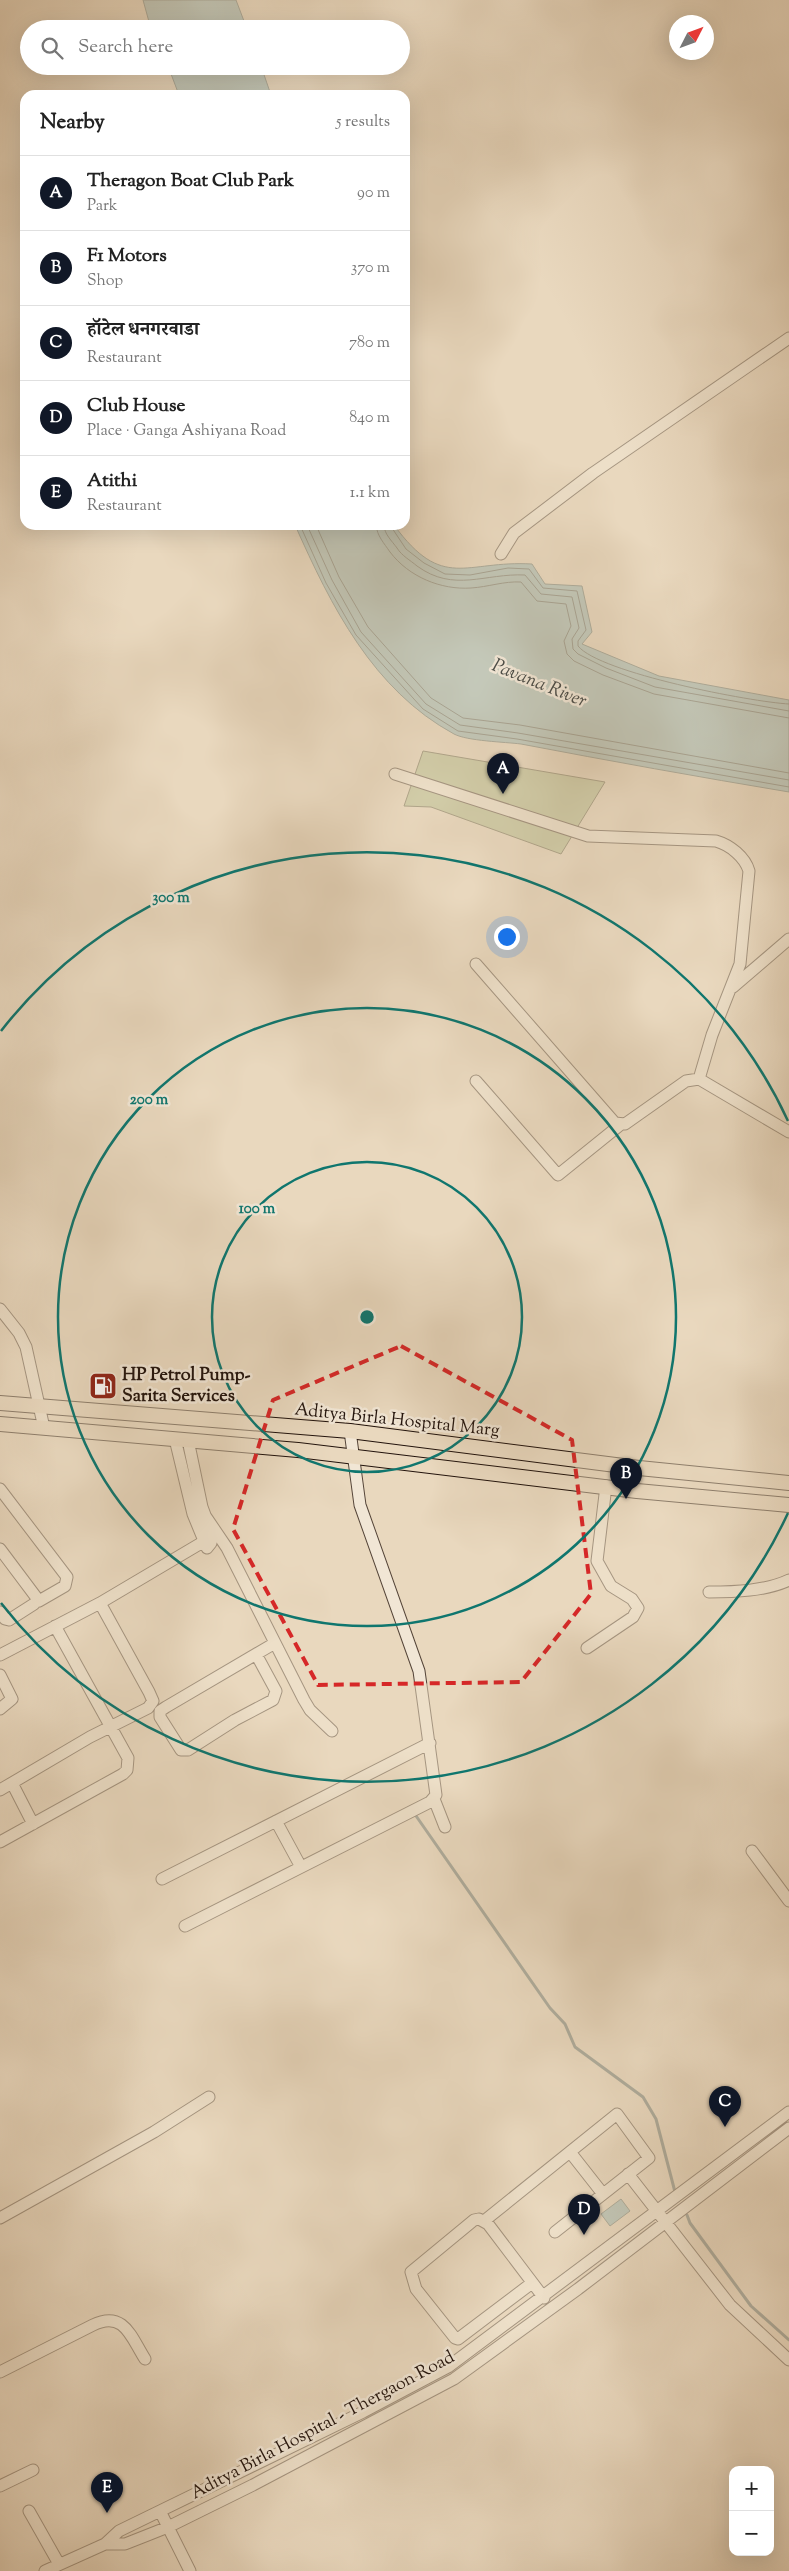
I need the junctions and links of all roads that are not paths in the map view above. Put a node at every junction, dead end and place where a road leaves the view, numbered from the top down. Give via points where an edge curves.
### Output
1 (789, 338) edge
2 (501, 554) dead end
3 (395, 774) dead end
4 (789, 938) edge
5 (476, 964) dead end
6 (731, 988) junction
7 (699, 1079) junction
8 (476, 1081) dead end
9 (620, 1125) junction
10 (789, 1132) edge
11 (0, 1310) edge
12 (0, 1403) edge
13 (40, 1406) junction
14 (0, 1424) edge
15 (44, 1428) junction
16 (350, 1432) junction
17 (181, 1440) junction
18 (480, 1448) junction
19 (355, 1457) junction
20 (639, 1468) junction
21 (478, 1472) junction
22 (789, 1483) edge
23 (606, 1486) junction
24 (0, 1489) edge
25 (638, 1491) junction
26 (789, 1505) edge
27 (200, 1518) junction
28 (0, 1549) edge
29 (789, 1580) edge
30 (709, 1592) dead end
31 (100, 1603) junction
32 (34, 1604) dead end
33 (0, 1612) edge
34 (55, 1626) junction
35 (275, 1644) junction
36 (587, 1648) dead end
37 (256, 1654) junction
38 (0, 1655) edge
39 (0, 1674) edge
40 (0, 1709) edge
41 (110, 1726) junction
42 (332, 1731) dead end
43 (430, 1743) junction
44 (12, 1783) junction
45 (0, 1790) edge
46 (434, 1799) junction
47 (276, 1821) junction
48 (34, 1824) junction
49 (445, 1827) dead end
50 (0, 1842) edge
51 (752, 1852) dead end
52 (301, 1867) junction
53 (162, 1878) dead end
54 (789, 1901) edge
55 (185, 1926) dead end
56 (209, 2097) dead end
57 (789, 2112) edge
58 (789, 2128) edge
59 (570, 2152) junction
60 (628, 2174) junction
61 (603, 2194) junction
62 (658, 2212) junction
63 (0, 2218) edge
64 (484, 2221) junction
65 (666, 2223) junction
66 (555, 2232) dead end
67 (532, 2282) junction
68 (544, 2298) junction
69 (145, 2359) dead end
70 (789, 2360) edge
71 (0, 2372) edge
72 (32, 2470) dead end
73 (0, 2486) edge
74 (29, 2511) dead end
75 (160, 2511) junction
76 (168, 2527) junction
77 (106, 2544) junction
78 (59, 2564) junction
79 (44, 2571) edge
80 (190, 2571) edge

1 - 2 street via 593,473 514,533
3 - 6 street via 588,836 723,843 742,859 749,871 740,964
4 - 6 street
5 - 9 street
6 - 7 street via 712,1034
7 - 9 street via 686,1081 630,1122
7 - 10 street
8 - 9 street via 558,1175
11 - 13 street via 26,1347
12 - 13 main road, Aditya Birla Hospital Marg
13 - 15 street
13 - 16 main road, Aditya Birla Hospital Marg
14 - 15 main road
15 - 17 main road
16 - 18 main road, Aditya Birla Hospital Marg
16 - 19 street
17 - 19 main road
17 - 27 street
18 - 20 main road, Aditya Birla Hospital Marg
18 - 21 main road
19 - 21 main road
19 - 43 street via 360,1505 419,1671
20 - 22 main road, Aditya Birla Hospital Marg
20 - 25 main road
21 - 23 main road
23 - 25 main road
23 - 36 street via 597,1561 611,1586 632,1599 638,1608 633,1617
24 - 28 street via 68,1581 39,1600
25 - 26 main road
27 - 31 street via 212,1534 207,1548 203,1542
27 - 35 street via 227,1548
29 - 30 street via 739,1591
31 - 34 street
31 - 41 street via 153,1701 148,1708
32 - 33 street via 9,1620
34 - 38 street
34 - 41 street
35 - 37 street
35 - 42 street via 310,1710
37 - 37 street via 276,1690 273,1700 234,1720 188,1750 181,1750 160,1717 160,1711
39 - 40 street via 12,1699
41 - 44 street
41 - 48 street via 128,1758 127,1770
43 - 46 street via 436,1790
43 - 47 street
44 - 45 street
44 - 48 street
46 - 49 street
46 - 52 street
47 - 52 street
47 - 53 street
48 - 50 street
51 - 54 street
52 - 55 street
56 - 63 street via 154,2132
57 - 62 street
58 - 65 street, Aditya Birla Hospital - Thergaon Road
59 - 60 street via 617,2114 649,2158
59 - 61 street
59 - 64 street
60 - 61 street
60 - 62 street
61 - 66 street
62 - 65 street
62 - 68 street
64 - 67 street
64 - 67 street via 474,2220 412,2272 416,2289 458,2339
65 - 70 street via 730,2305
65 - 76 street, Aditya Birla Hospital - Thergaon Road via 454,2379
67 - 68 street
68 - 75 street via 448,2367
69 - 71 street via 124,2326 117,2320 108,2320
72 - 73 street
74 - 78 street
75 - 76 street
75 - 77 street via 119,2531
76 - 77 street, Aditya Birla Hospital - Thergaon Road via 125,2544
76 - 80 street
77 - 78 street, Aditya Birla Hospital - Thergaon Road
78 - 79 street, Aditya Birla Hospital - Thergaon Road

